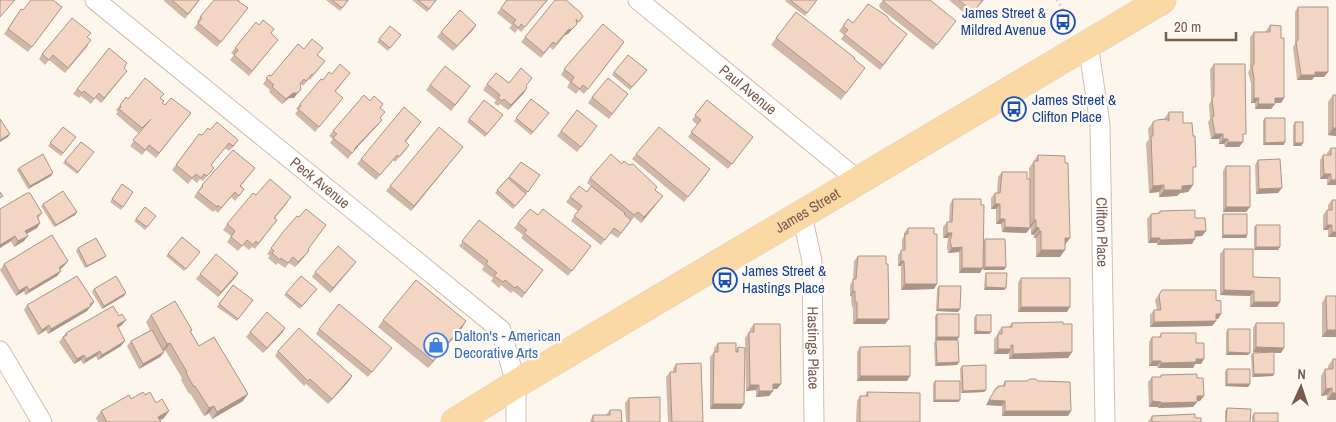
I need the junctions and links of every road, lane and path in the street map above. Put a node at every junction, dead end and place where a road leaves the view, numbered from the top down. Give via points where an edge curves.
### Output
1 (96, 0) edge
2 (638, 0) edge
3 (1057, 0) edge
4 (1162, 0) edge
5 (1068, 19) dead end
6 (1088, 44) junction
7 (860, 181) junction
8 (802, 215) junction
9 (0, 351) edge
10 (516, 384) junction
11 (42, 422) edge
12 (455, 422) edge
13 (516, 422) edge
14 (814, 422) edge
15 (1106, 422) edge

1 - 10 street, Peck Avenue via 501,330
2 - 7 street, Paul Avenue
3 - 5 path
4 - 6 main road, James Street
6 - 7 main road, James Street
6 - 15 street, Clifton Place via 1100,126
7 - 8 main road, James Street
8 - 10 main road, James Street
8 - 14 street, Hastings Place via 812,261
9 - 11 street
10 - 12 main road, James Street
10 - 13 street, Peck Avenue

